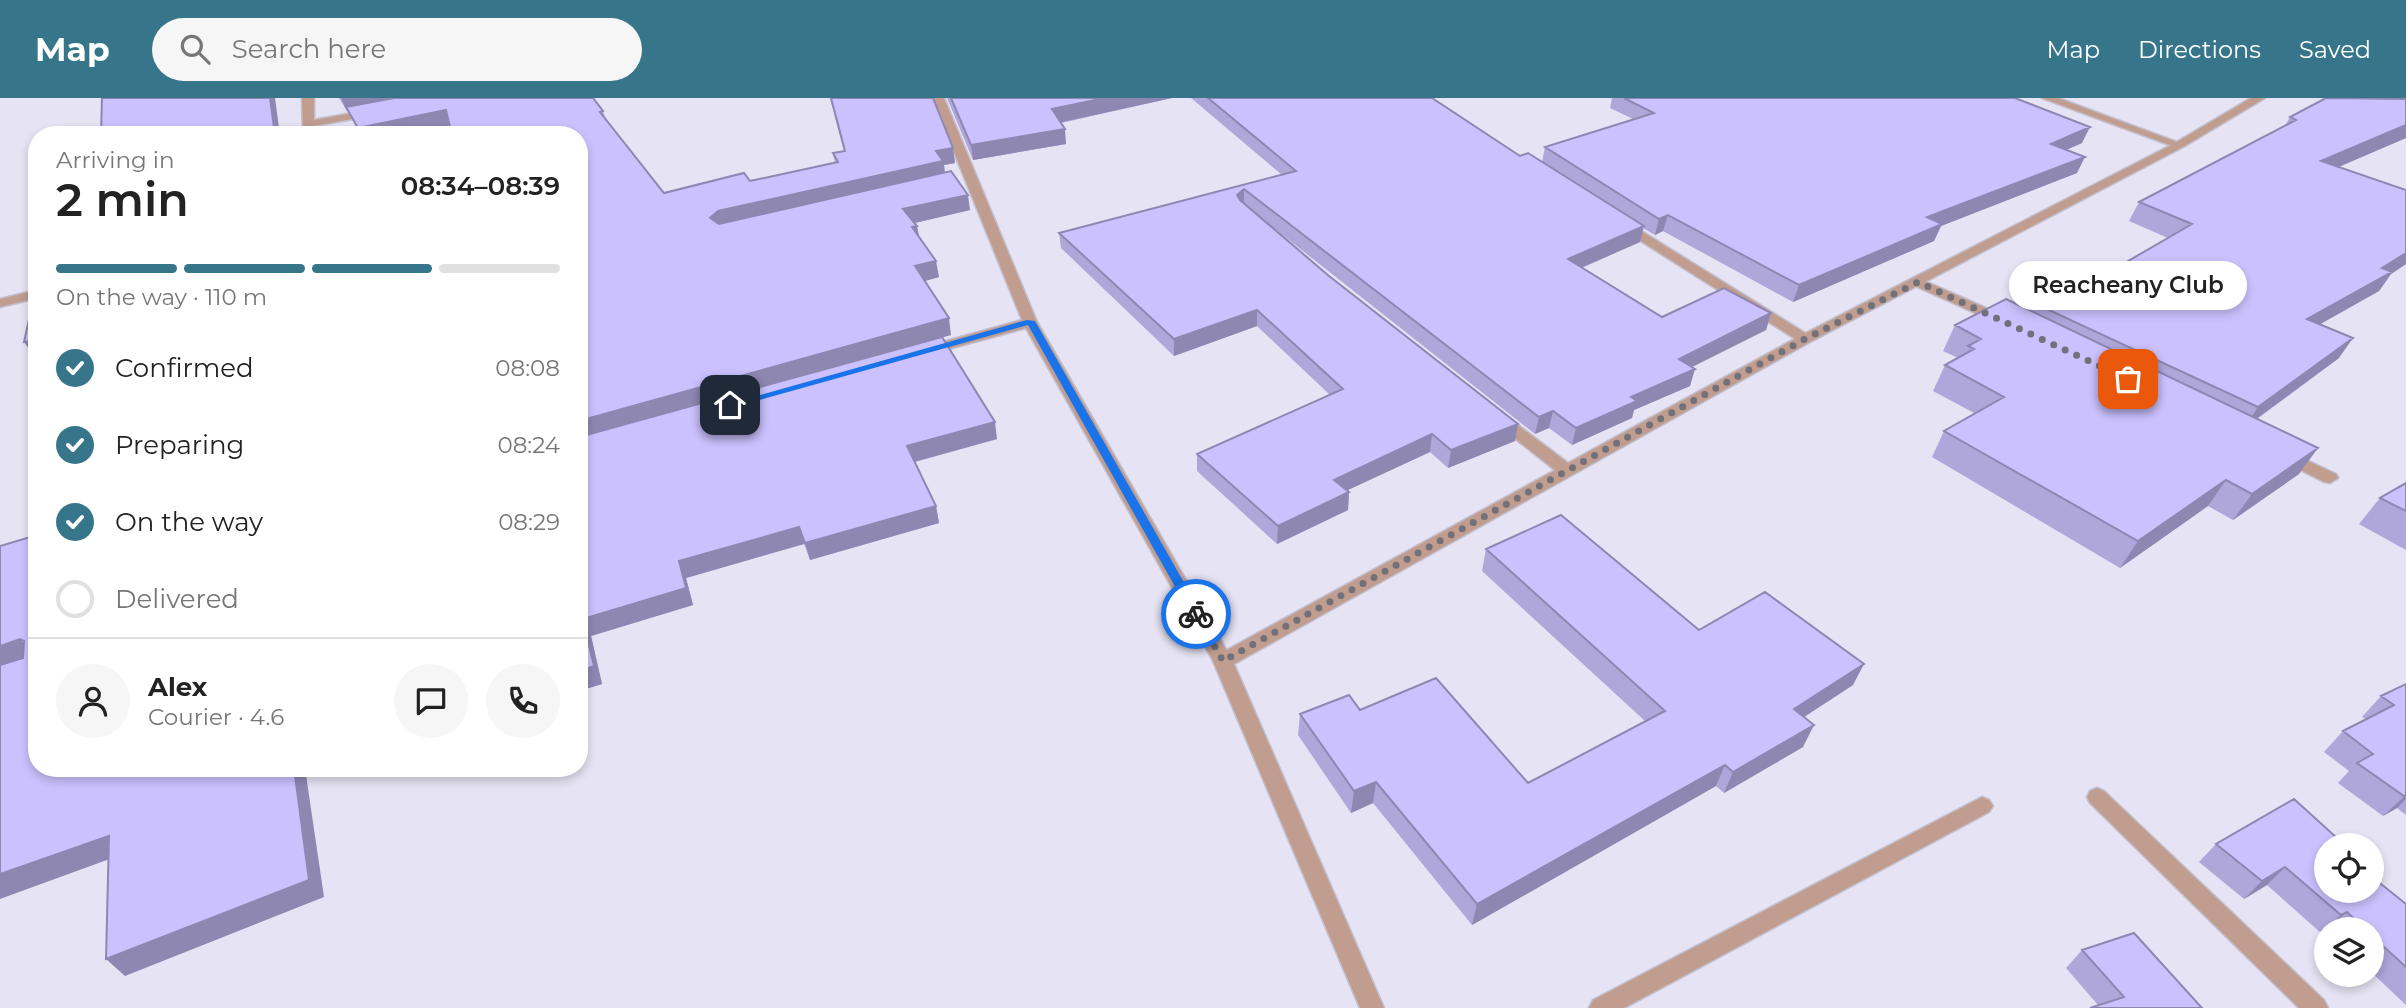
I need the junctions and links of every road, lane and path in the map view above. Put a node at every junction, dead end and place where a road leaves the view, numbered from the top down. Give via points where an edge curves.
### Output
1 (309, 98) edge
2 (938, 98) edge
3 (2048, 98) edge
4 (2259, 98) edge
5 (384, 110) edge
6 (308, 126) edge
7 (320, 126) edge
8 (2179, 145) junction
9 (1611, 216) edge
10 (1918, 282) junction
11 (28, 296) edge
12 (0, 303) edge
13 (1030, 321) junction
14 (2016, 326) edge
15 (1805, 339) junction
16 (913, 354) edge
17 (1493, 413) edge
18 (2277, 451) edge
19 (1566, 470) junction
20 (2330, 478) dead end
21 (1223, 661) junction
22 (2096, 797) dead end
23 (1982, 806) dead end
24 (1372, 1008) edge
25 (1601, 1008) edge
26 (2316, 1008) edge

1 - 6 street
2 - 13 street via 963,179
3 - 8 street
4 - 8 street
5 - 7 street
8 - 10 street
9 - 15 street
10 - 14 street
10 - 15 street
11 - 12 street
13 - 16 street
13 - 21 street
15 - 19 street
17 - 19 street
18 - 20 street
19 - 21 street
21 - 24 street
22 - 26 street
23 - 25 street

